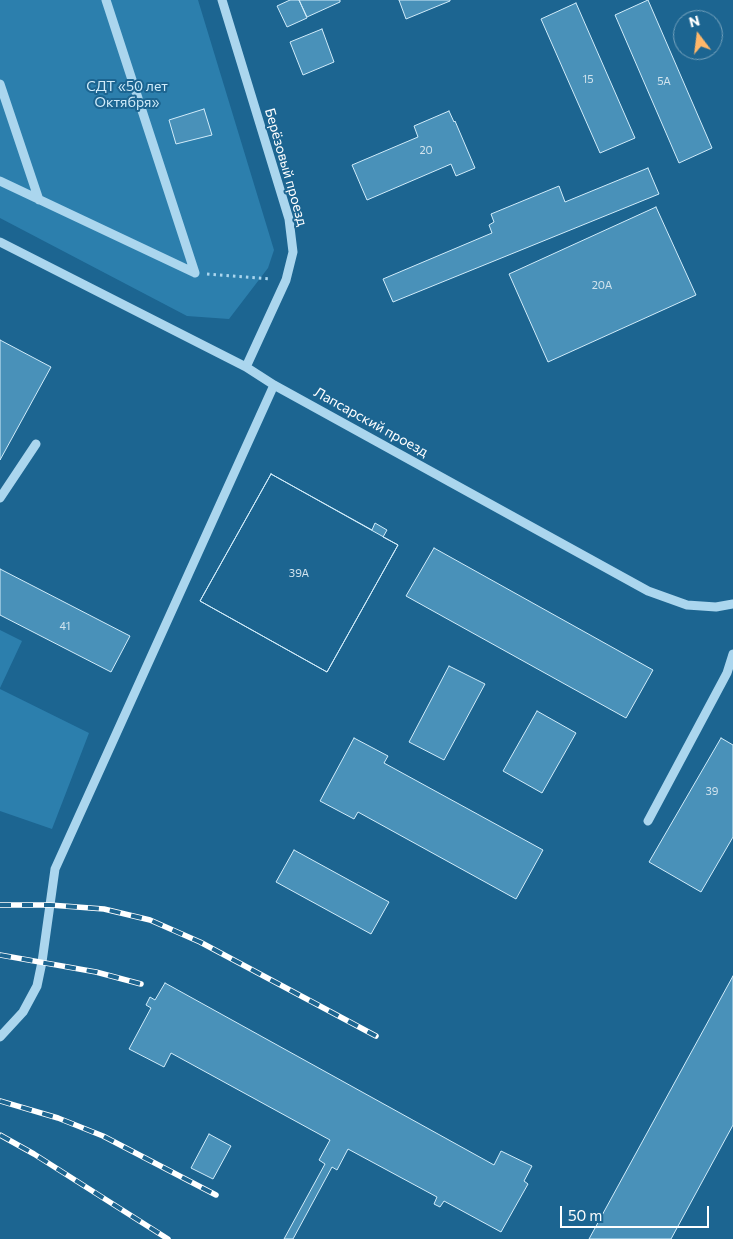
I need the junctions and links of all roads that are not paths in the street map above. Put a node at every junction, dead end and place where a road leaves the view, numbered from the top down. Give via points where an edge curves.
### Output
1 (106, 0) edge
2 (222, 0) edge
3 (0, 84) edge
4 (0, 181) edge
5 (39, 200) junction
6 (0, 242) edge
7 (246, 367) junction
8 (274, 385) junction
9 (36, 444) dead end
10 (0, 498) edge
11 (733, 604) edge
12 (733, 654) edge
13 (648, 821) dead end
14 (0, 1037) edge

1 - 5 street via 196,273
2 - 7 street, Берёзовый проезд via 289,220 292,252 286,280
3 - 5 street
4 - 5 street
6 - 7 street, Лапсарский проезд
7 - 8 street, Лапсарский проезд
8 - 11 street, Лапсарский проезд via 648,591 687,605 716,607
8 - 14 street via 55,869 37,986 23,1012
9 - 10 street
12 - 13 street

